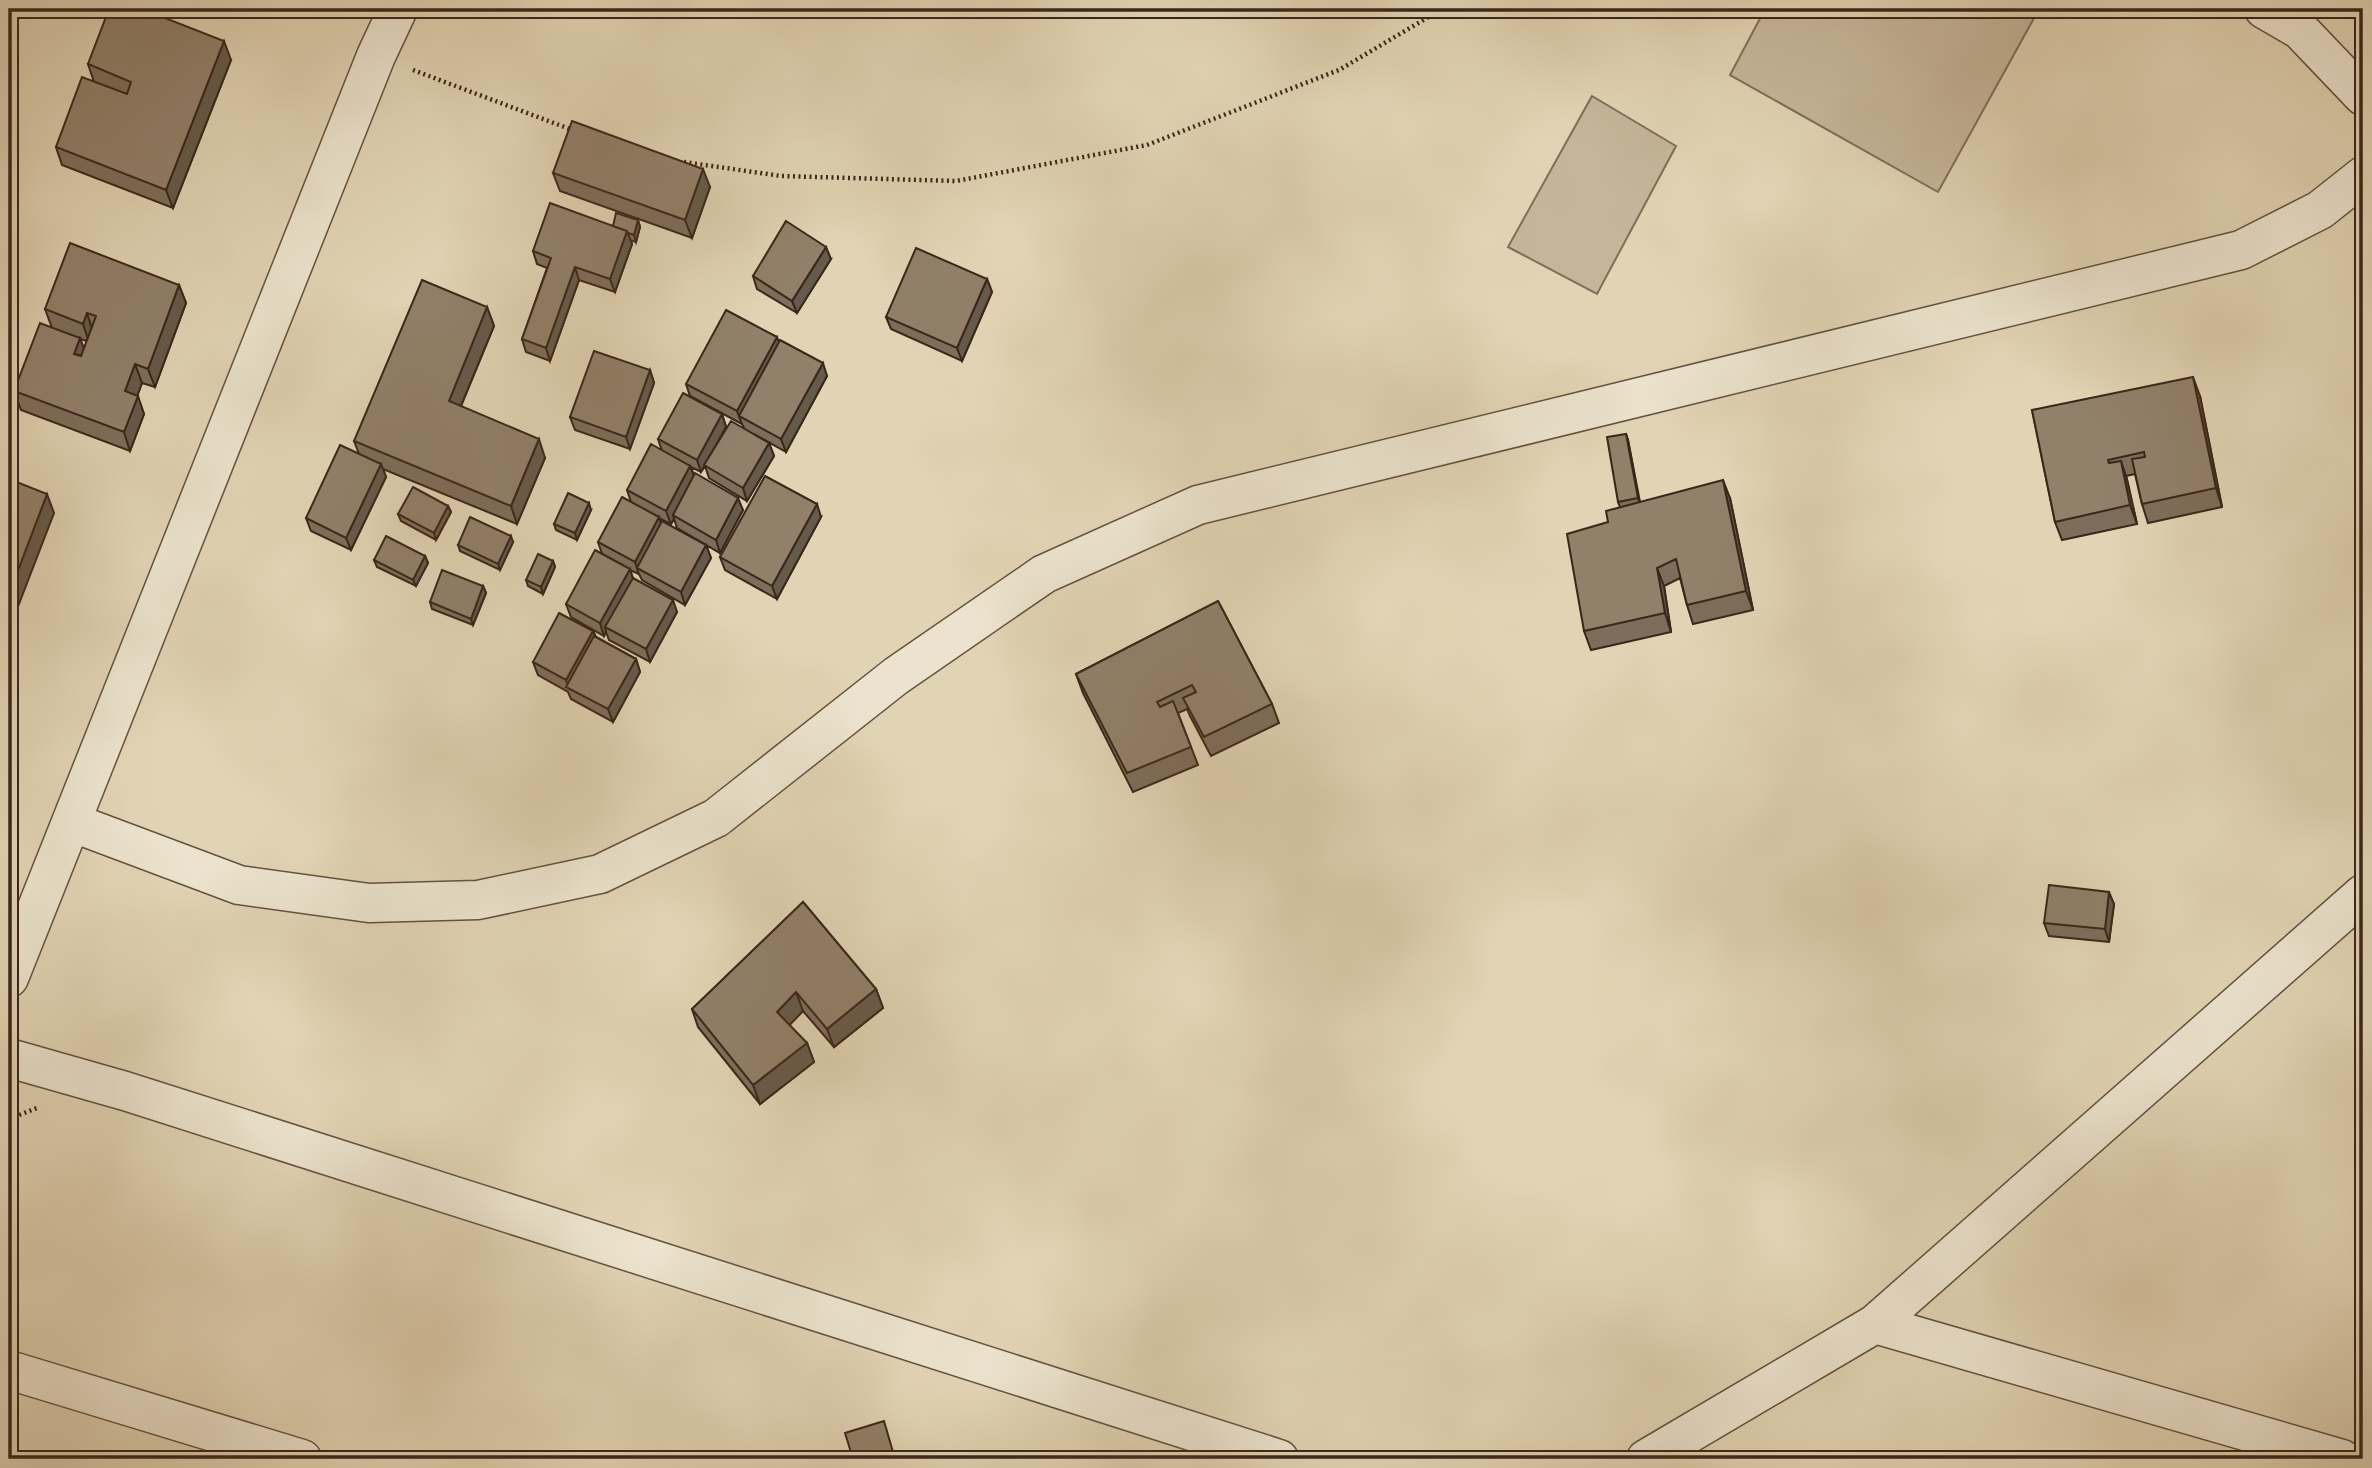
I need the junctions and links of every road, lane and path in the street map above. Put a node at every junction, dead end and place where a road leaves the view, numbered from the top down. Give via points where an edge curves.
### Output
1 (398, 9) edge
2 (1442, 9) edge
3 (2264, 9) edge
4 (376, 56) junction
5 (2363, 96) edge
6 (578, 133) edge
7 (679, 162) edge
8 (2363, 176) edge
9 (71, 822) junction
10 (2363, 894) edge
11 (9, 978) edge
12 (9, 1058) edge
13 (1875, 1324) junction
14 (9, 1370) edge
15 (302, 1459) edge
16 (1279, 1459) edge
17 (1646, 1459) edge
18 (2342, 1459) edge

1 - 4 street
2 - 7 path via 1339,70 1147,145 956,181 781,176
3 - 5 street via 2300,30
4 - 6 path
4 - 9 street
8 - 9 street via 2320,210 2241,250 1198,505 1044,574 896,676 716,818 600,874 478,900 369,903 239,885
9 - 11 street
10 - 13 street
12 - 16 street
13 - 17 street
13 - 18 street
14 - 15 street

